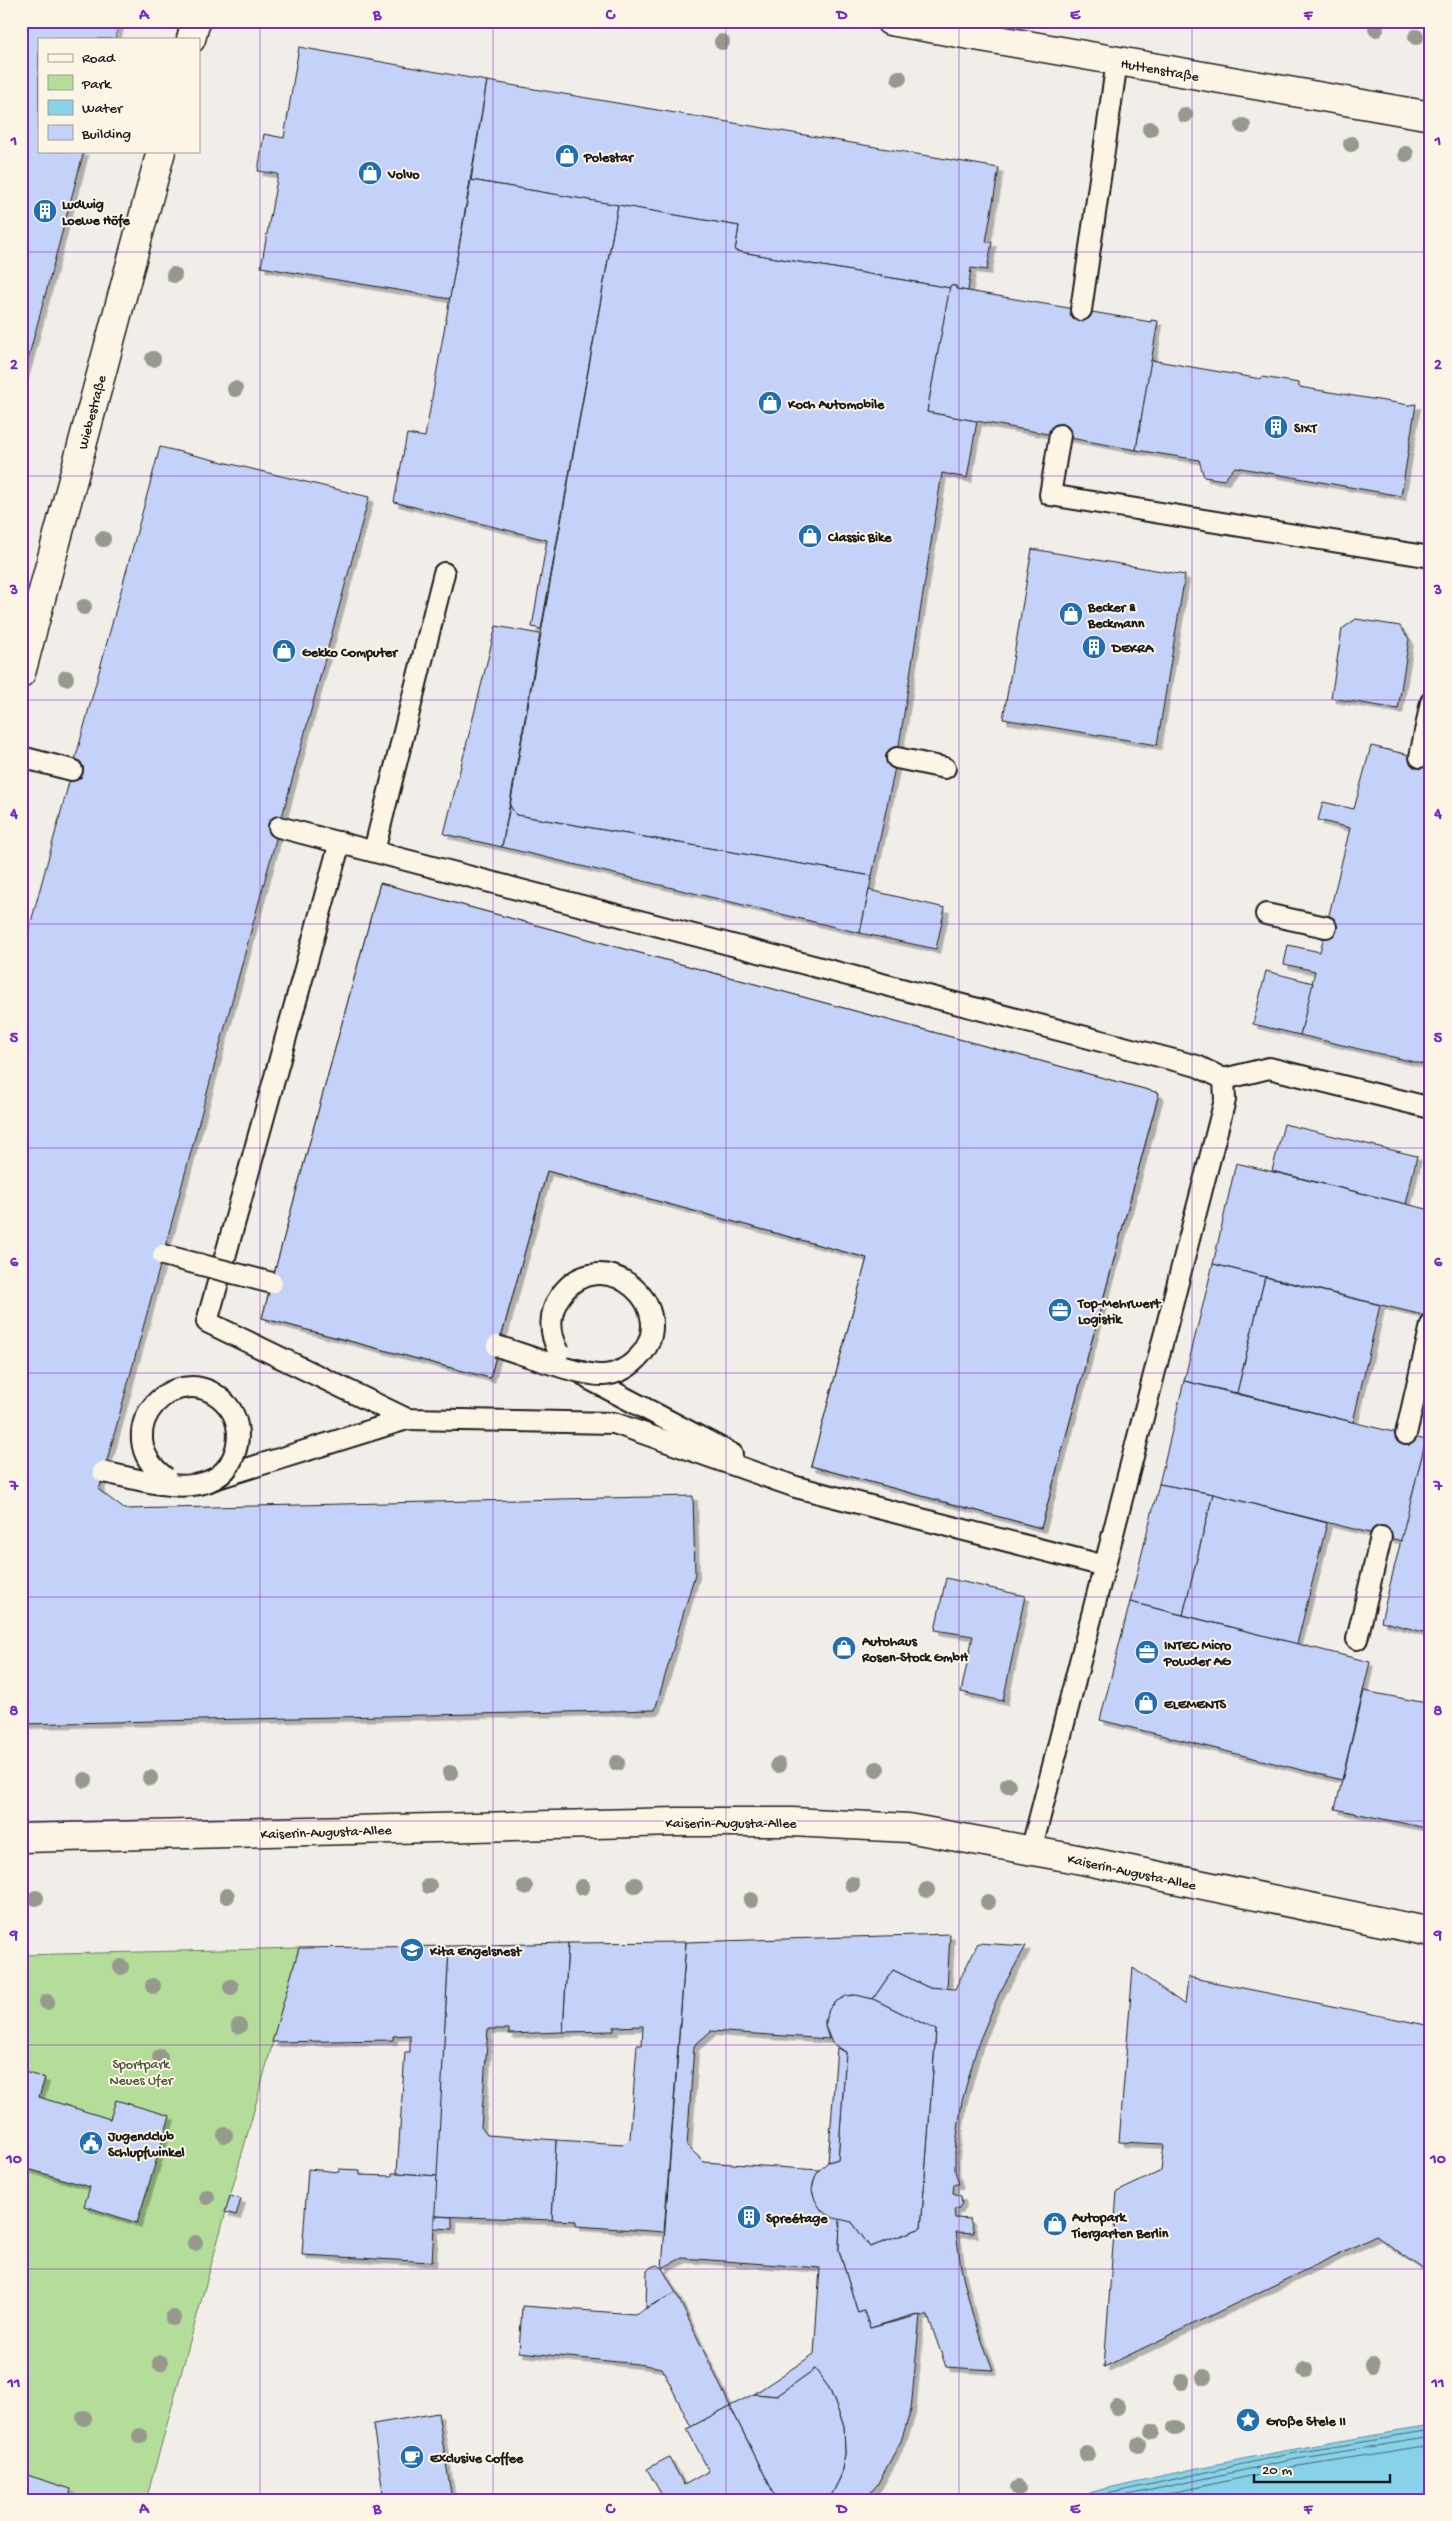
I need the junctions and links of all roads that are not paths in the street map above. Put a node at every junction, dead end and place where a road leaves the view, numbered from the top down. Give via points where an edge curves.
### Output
1 (196, 21) edge
2 (890, 21) edge
3 (191, 38) edge
4 (1117, 61) junction
5 (1431, 116) edge
6 (161, 152) edge
7 (1081, 310) dead end
8 (1060, 435) dead end
9 (1431, 557) edge
10 (444, 573) dead end
11 (21, 674) edge
12 (1431, 702) edge
13 (21, 757) edge
14 (1420, 757) dead end
15 (897, 758) dead end
16 (945, 768) dead end
17 (72, 770) dead end
18 (279, 827) dead end
19 (340, 842) junction
20 (374, 851) junction
21 (1266, 914) dead end
22 (1326, 927) dead end
23 (1224, 1079) junction
24 (1431, 1108) edge
25 (163, 1255) dead end
26 (272, 1283) dead end
27 (1431, 1325) edge
28 (498, 1346) dead end
29 (407, 1419) junction
30 (1406, 1434) dead end
31 (103, 1472) dead end
32 (796, 1488) junction
33 (1381, 1537) dead end
34 (1105, 1566) junction
35 (1357, 1639) dead end
36 (21, 1838) edge
37 (1031, 1851) junction
38 (1431, 1932) edge

1 - 3 main road
2 - 4 main road, Huttenstraße
4 - 5 main road, Huttenstraße
4 - 7 lane
6 - 11 main road, Wiebestraße
8 - 9 lane via 1050,495
10 - 20 lane
12 - 14 lane
13 - 17 lane
15 - 16 lane
18 - 19 lane
19 - 20 lane
19 - 29 lane via 207,1322
20 - 23 lane via 1197,1066
21 - 22 lane
23 - 24 lane via 1269,1068
23 - 34 lane via 1226,1100
25 - 26 lane, bridge
27 - 30 lane
28 - 32 lane, bridge via 594,1375 619,1372 631,1366 641,1355 652,1329 646,1301 631,1284 610,1275 598,1274 565,1289 553,1311 551,1332 559,1352 589,1379
29 - 31 lane, bridge via 200,1484 174,1482 150,1463 143,1449 142,1426 149,1410 164,1394 185,1388 206,1390 221,1398 236,1419 238,1444 229,1465 205,1484 180,1487
29 - 32 lane via 614,1423
32 - 34 lane
33 - 35 lane
34 - 37 lane
36 - 37 main road, Kaiserin-Augusta-Allee via 748,1822 908,1828
37 - 38 main road, Kaiserin-Augusta-Allee

